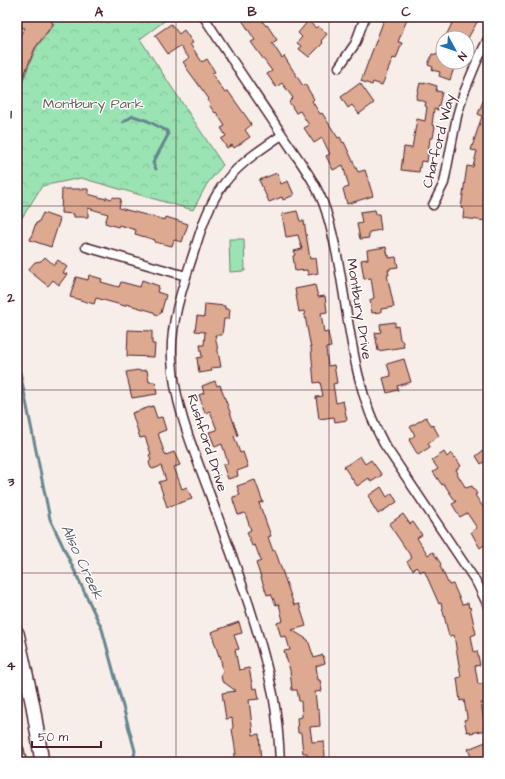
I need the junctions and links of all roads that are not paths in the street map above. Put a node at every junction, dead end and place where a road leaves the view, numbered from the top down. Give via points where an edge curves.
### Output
1 (204, 17) edge
2 (365, 17) edge
3 (488, 39) edge
4 (486, 48) edge
5 (339, 67) dead end
6 (282, 134) junction
7 (434, 204) dead end
8 (86, 248) dead end
9 (186, 276) junction
10 (488, 606) edge
11 (17, 633) edge
12 (17, 751) edge
13 (19, 762) edge
14 (42, 762) edge
15 (280, 762) edge

1 - 6 street, Montbury Drive
2 - 5 street via 355,44
3 - 4 street, Charford Way
4 - 7 street, Charford Way via 463,95 444,183
6 - 9 street, Rushford Drive via 253,154 228,178 217,193 200,232
6 - 10 street, Montbury Drive via 312,179 326,210 337,250 355,366 376,428 384,444 477,583
8 - 9 street
9 - 15 street, Rushford Drive via 173,333 172,357 179,407 259,637 273,695
11 - 14 main road
12 - 13 main road

